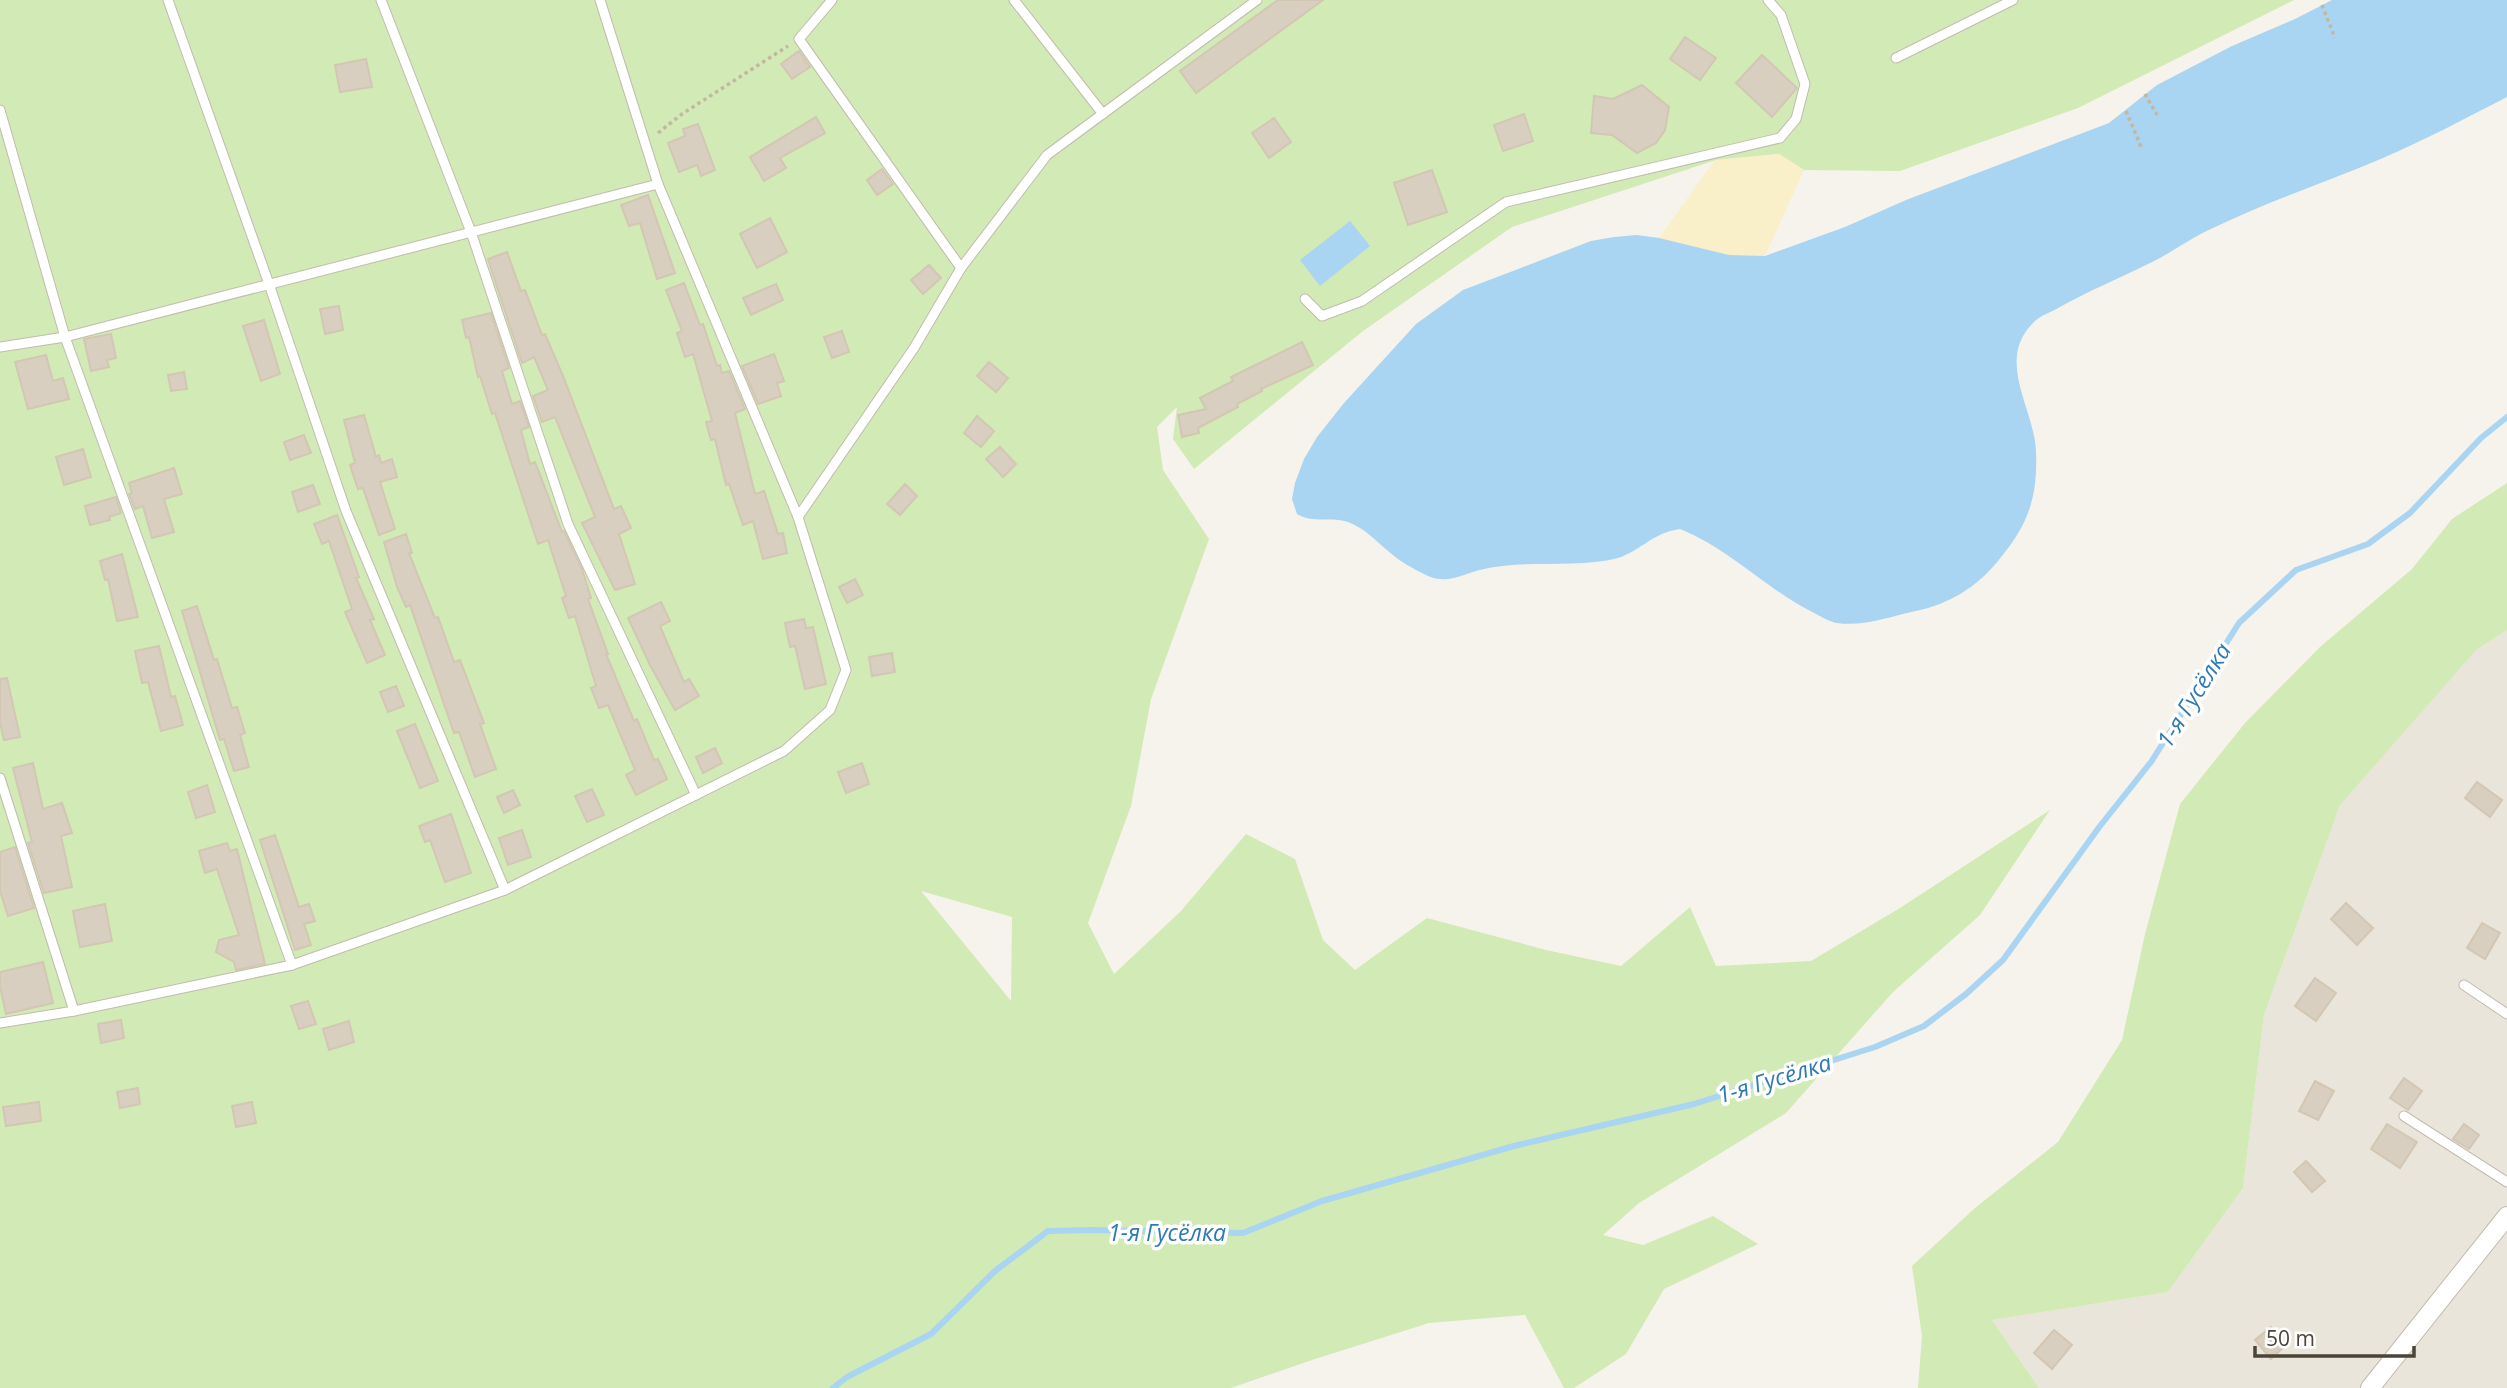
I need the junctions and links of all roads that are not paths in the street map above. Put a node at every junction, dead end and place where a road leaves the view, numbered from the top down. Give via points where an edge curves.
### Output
1 (168, 0) edge
2 (381, 0) edge
3 (600, 0) edge
4 (832, 0) edge
5 (1014, 0) edge
6 (1256, 0) edge
7 (1768, 0) edge
8 (2013, 0) edge
9 (1896, 58) dead end
10 (0, 110) edge
11 (1103, 114) junction
12 (658, 184) junction
13 (471, 232) junction
14 (961, 268) junction
15 (270, 284) junction
16 (1305, 299) dead end
17 (65, 337) junction
18 (0, 347) edge
19 (798, 517) junction
20 (0, 778) edge
21 (696, 795) junction
22 (505, 890) junction
23 (292, 965) junction
24 (2464, 985) dead end
25 (74, 1011) junction
26 (2507, 1014) edge
27 (0, 1023) edge
28 (2404, 1116) dead end
29 (2507, 1182) edge
30 (2507, 1216) edge
31 (2370, 1388) edge

1 - 15 lane
2 - 13 lane
3 - 12 lane
4 - 14 lane via 799,39
5 - 11 lane
6 - 11 lane
7 - 16 lane via 1781,15 1805,84 1797,119 1780,138 1506,202 1362,301 1322,316
8 - 9 lane
10 - 17 lane
11 - 14 lane via 1047,155
12 - 13 lane
12 - 19 lane
13 - 15 lane
13 - 21 lane via 568,524
14 - 19 lane via 914,348
15 - 17 lane
15 - 22 lane via 346,511
17 - 18 lane
17 - 23 lane
19 - 21 lane via 846,670 830,710 784,751
20 - 25 lane
21 - 22 lane
22 - 23 lane
23 - 25 lane
24 - 26 lane
25 - 27 lane
28 - 29 lane
30 - 31 street

